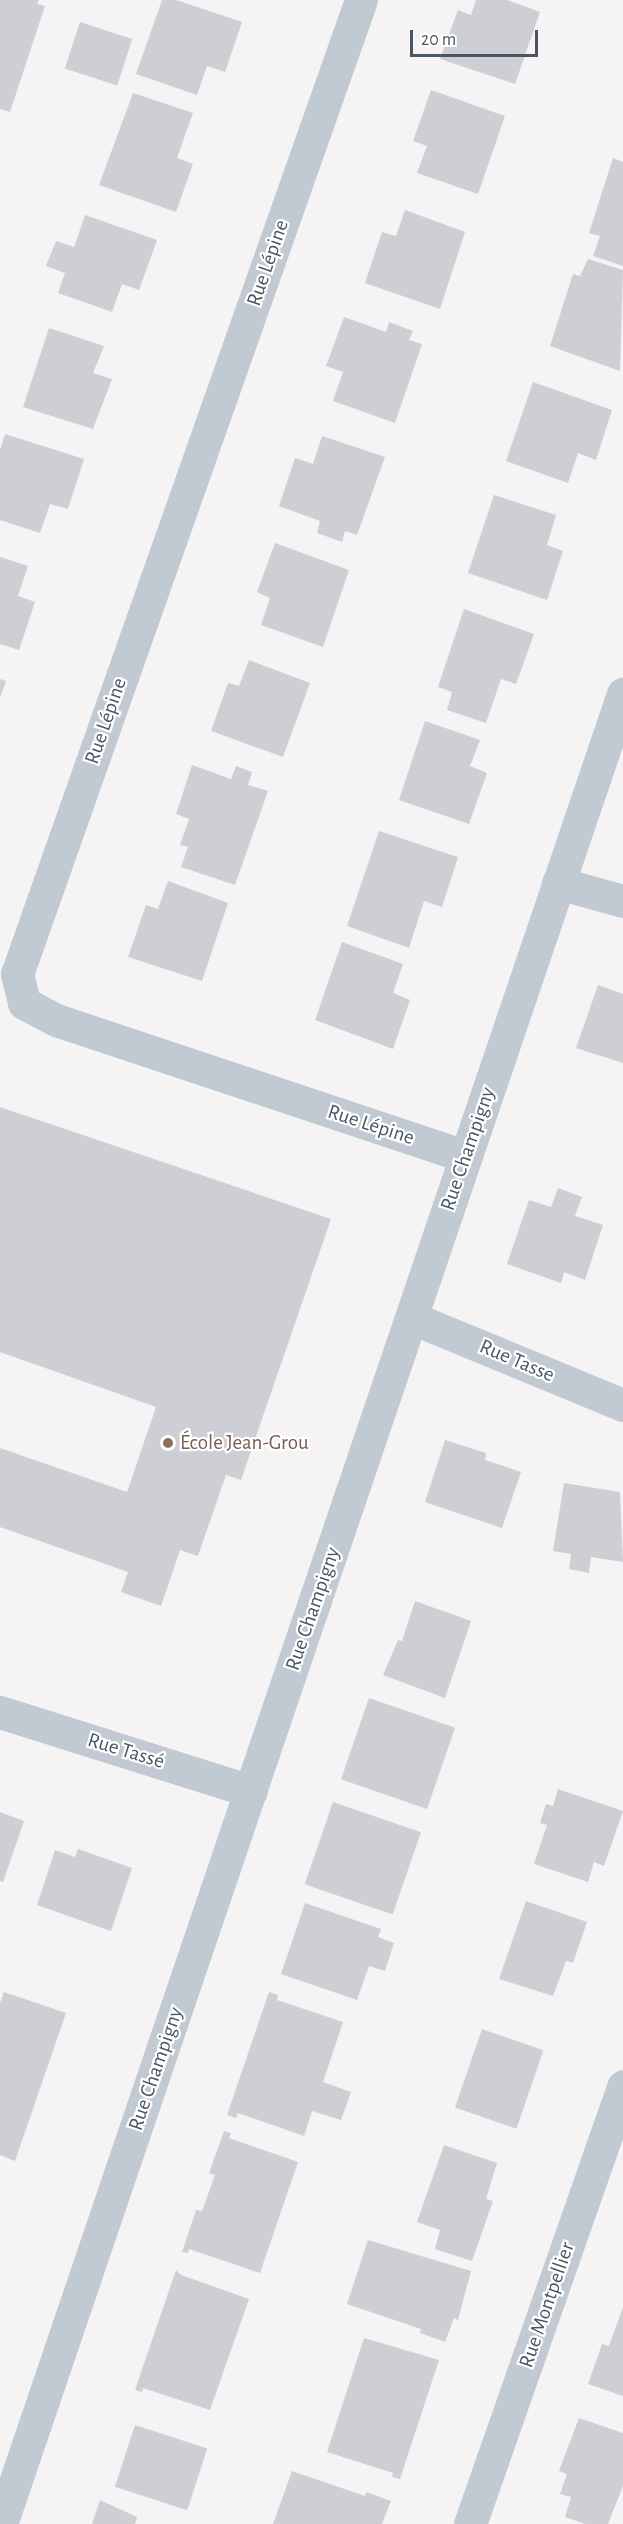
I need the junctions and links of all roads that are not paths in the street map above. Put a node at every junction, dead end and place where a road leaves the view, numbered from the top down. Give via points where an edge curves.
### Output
1 (361, 0) edge
2 (623, 694) edge
3 (558, 883) junction
4 (623, 901) edge
5 (465, 1156) junction
6 (412, 1318) junction
7 (623, 1405) edge
8 (0, 1712) edge
9 (251, 1791) junction
10 (623, 2086) edge
11 (1, 2524) edge
12 (470, 2524) edge

1 - 5 street, Rue Lépine via 17,974 24,1003 56,1020
2 - 3 street, Rue Champigny
3 - 4 street
3 - 5 street, Rue Champigny
5 - 6 street, Rue Champigny
6 - 7 street, Rue Tasse
6 - 9 street, Rue Champigny
8 - 9 street, Rue Tassé
9 - 11 street, Rue Champigny
10 - 12 street, Rue Montpellier

